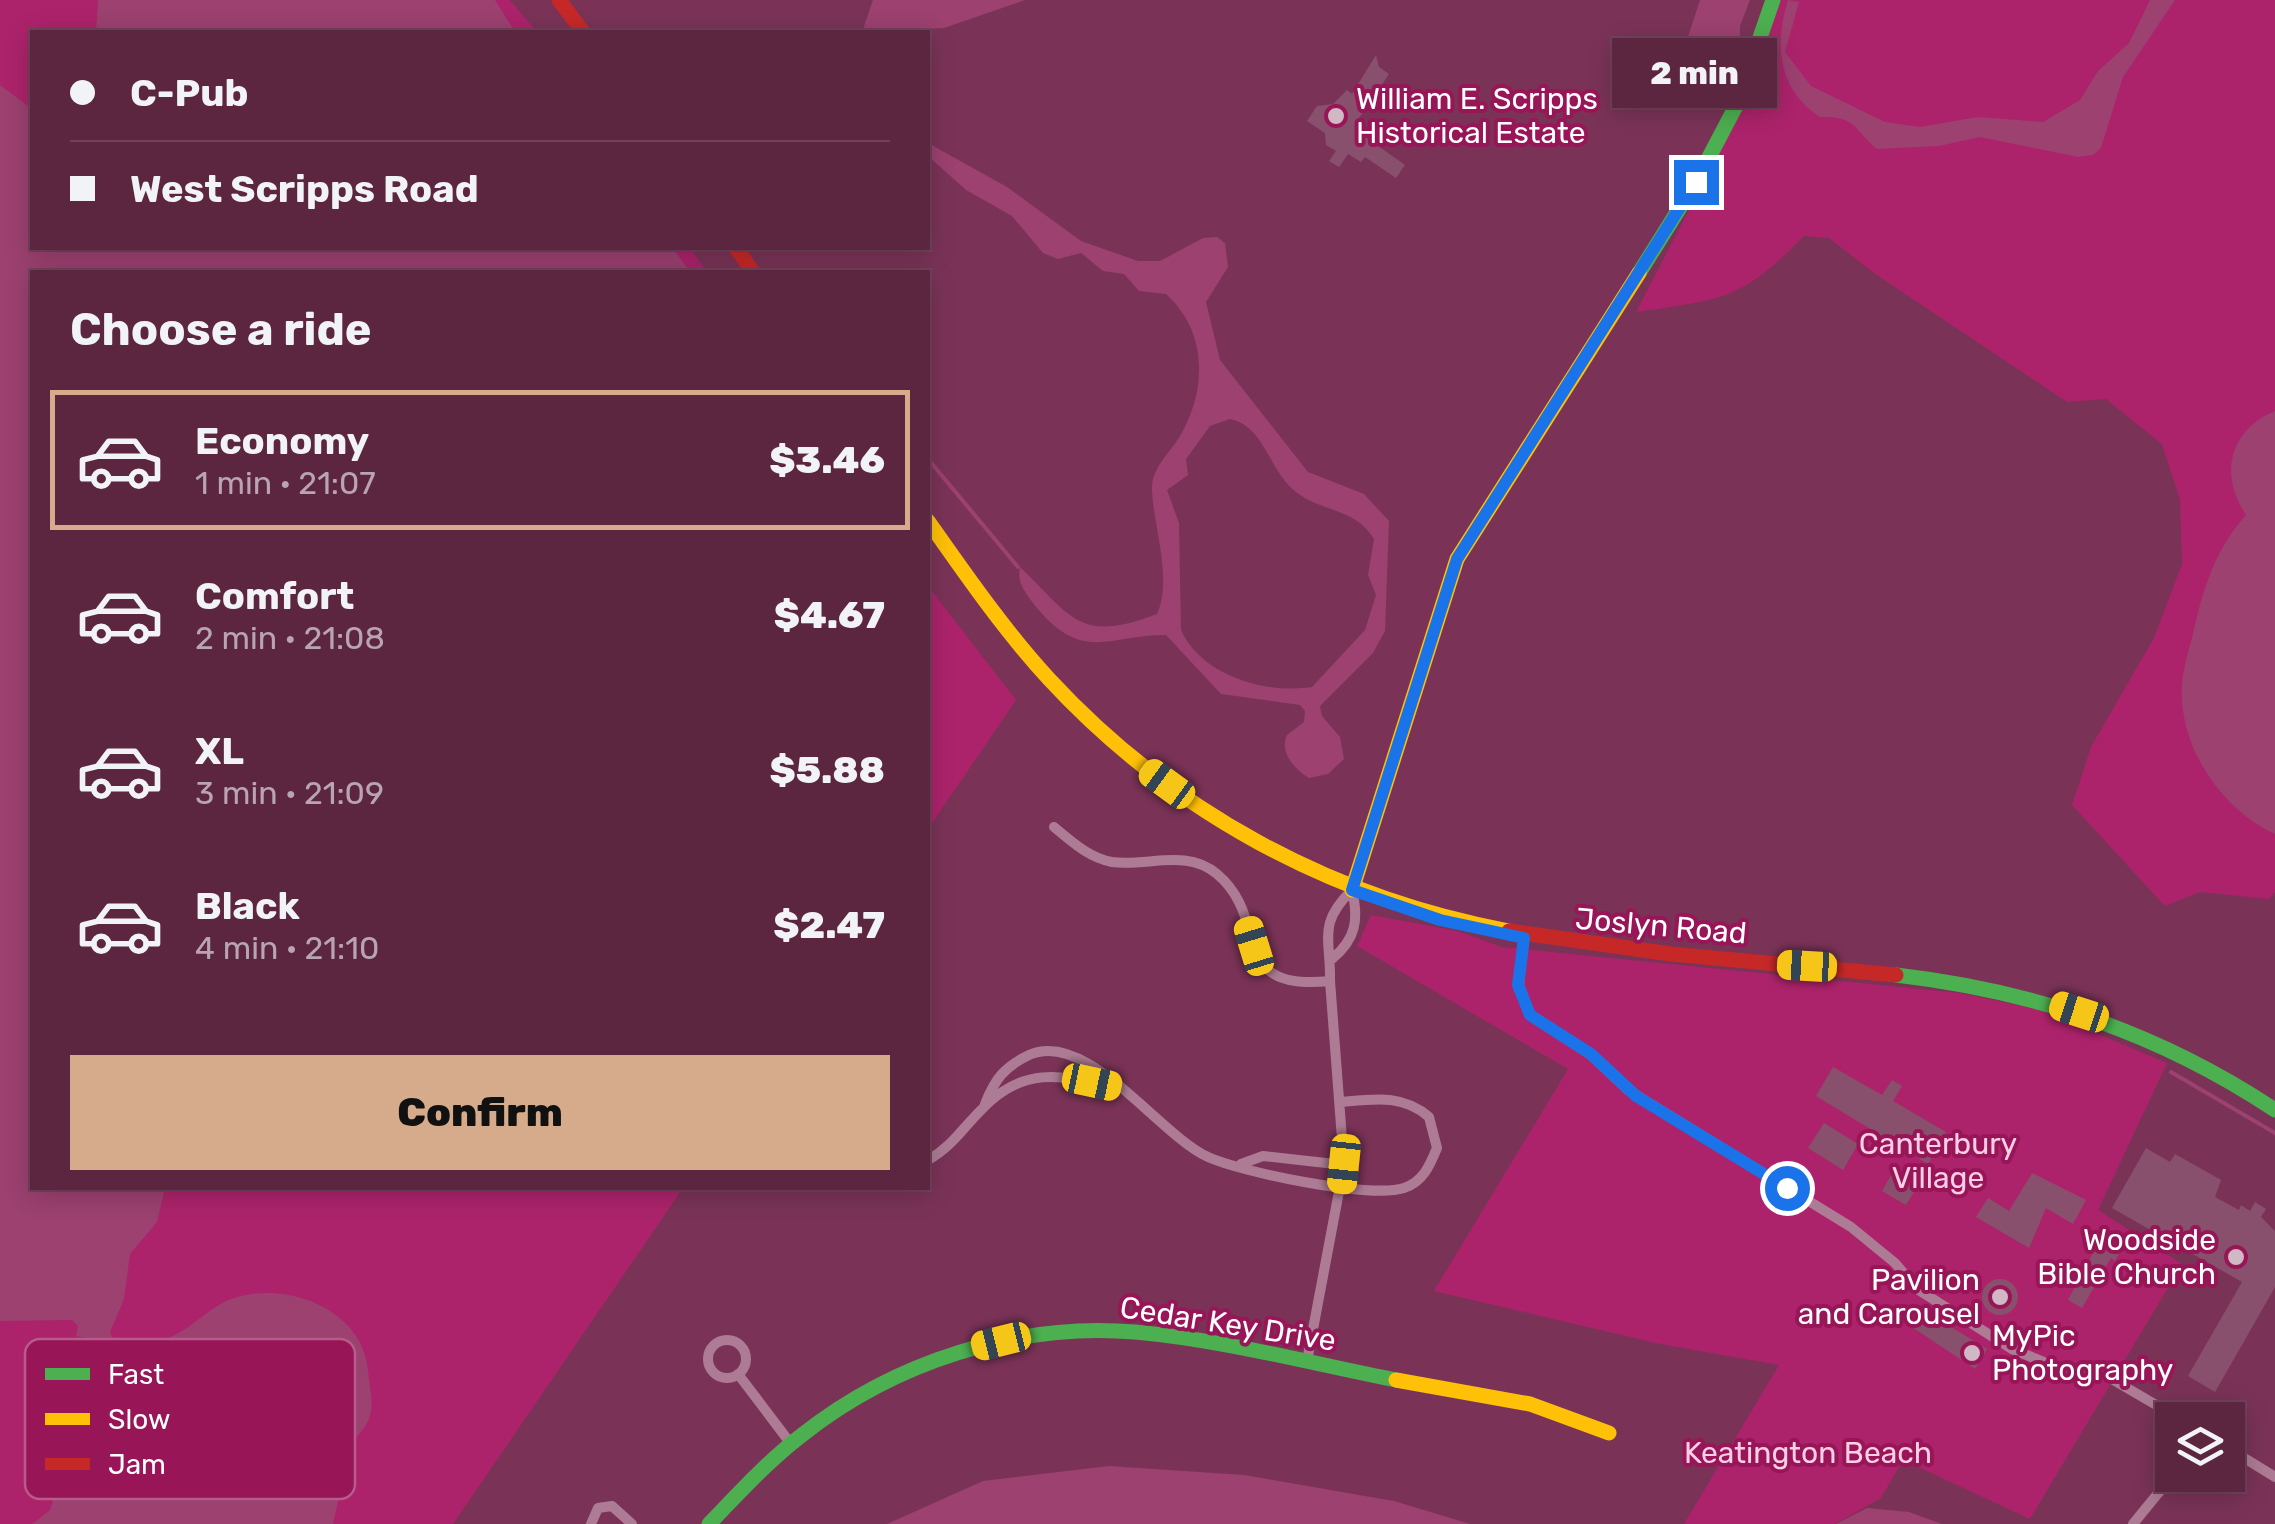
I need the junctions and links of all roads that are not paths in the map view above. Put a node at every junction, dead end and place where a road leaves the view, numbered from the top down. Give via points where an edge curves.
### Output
1 (558, 0) edge
2 (1772, 0) edge
3 (582, 30) edge
4 (930, 523) edge
5 (1054, 827) dead end
6 (1352, 890) junction
7 (1524, 938) junction
8 (1332, 959) junction
9 (1330, 981) junction
10 (1120, 1089) junction
11 (1341, 1102) junction
12 (986, 1104) junction
13 (2275, 1110) edge
14 (930, 1159) edge
15 (1241, 1164) junction
16 (1344, 1164) junction
17 (1342, 1187) junction
18 (1306, 1361) junction
19 (738, 1374) dead end
20 (2155, 1404) edge
21 (1609, 1433) dead end
22 (791, 1444) junction
23 (2245, 1458) edge
24 (2275, 1476) edge
25 (2159, 1492) edge
26 (591, 1524) edge
27 (632, 1524) edge
28 (709, 1524) edge
29 (2133, 1524) edge

1 - 3 street
2 - 6 street via 1737,104 1696,182 1457,559
4 - 6 street, Joslyn Road via 1036,664 1118,745 1240,833
5 - 9 street via 1101,859 1168,858 1213,870 1239,905 1263,966 1278,979
6 - 7 street, Joslyn Road via 1440,920
6 - 8 street via 1358,916 1348,945
6 - 8 street via 1334,908 1324,937
7 - 13 street, Joslyn Road via 1994,988 2153,1038
7 - 20 street via 1520,996 1539,1023 1591,1054 1636,1096 1835,1217 1928,1296 2012,1349 2056,1367 2102,1374
8 - 9 street
9 - 11 street
10 - 12 street via 1043,1074
10 - 12 street via 1090,1065 1042,1050 1007,1065
10 - 15 street via 1209,1157
11 - 16 street
11 - 17 street via 1408,1102 1430,1118 1437,1148 1429,1167 1402,1188
12 - 14 street
15 - 16 street via 1263,1156
15 - 17 street via 1258,1174
16 - 17 street
17 - 18 street
18 - 21 street, Cedar Key Drive via 1560,1412
18 - 22 street, Cedar Key Drive via 1132,1331 1001,1341 911,1370
19 - 22 street
22 - 28 street, Cedar Key Drive
23 - 24 street
25 - 29 street
26 - 27 street via 598,1508 612,1506

